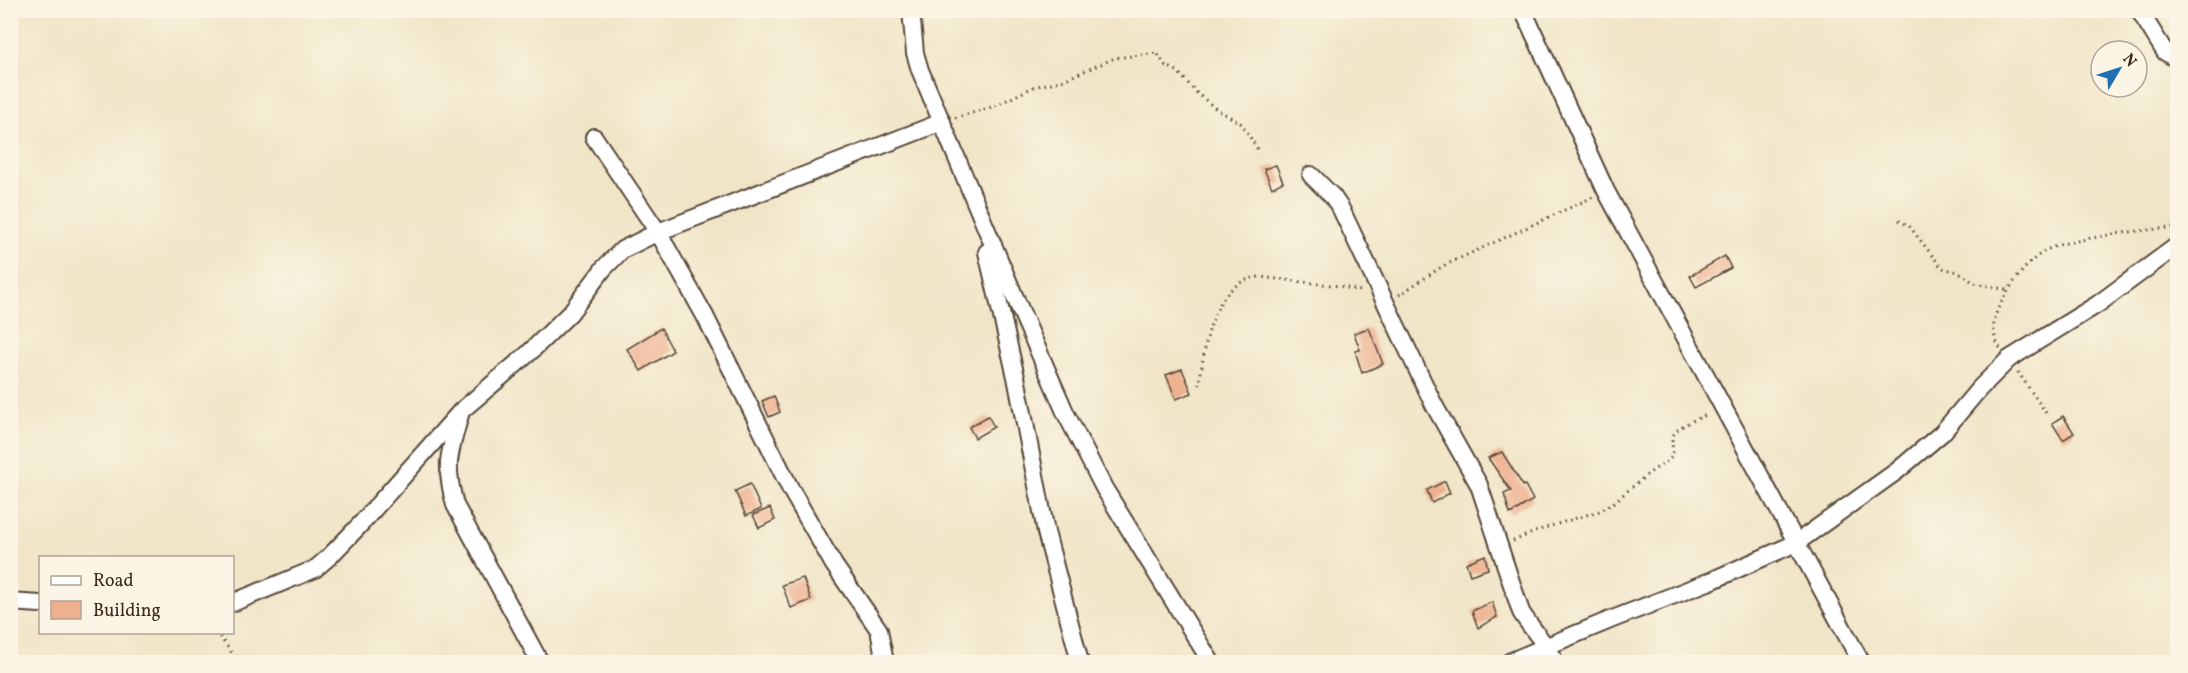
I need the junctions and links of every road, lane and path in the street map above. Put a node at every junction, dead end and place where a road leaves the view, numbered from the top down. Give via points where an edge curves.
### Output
1 (910, 10) edge
2 (1523, 10) edge
3 (2139, 10) edge
4 (2178, 60) edge
5 (942, 122) junction
6 (594, 137) dead end
7 (949, 138) junction
8 (1258, 150) dead end
9 (1311, 175) dead end
10 (1606, 191) junction
11 (1899, 220) dead end
12 (2178, 227) edge
13 (658, 232) junction
14 (2178, 245) edge
15 (2008, 290) junction
16 (1384, 301) junction
17 (2009, 359) junction
18 (1199, 385) dead end
19 (461, 411) junction
20 (1725, 411) junction
21 (2046, 413) dead end
22 (1796, 543) junction
23 (1500, 546) junction
24 (10, 602) edge
25 (234, 602) edge
26 (39, 604) edge
27 (217, 634) edge
28 (1548, 645) junction
29 (239, 663) edge
30 (540, 663) edge
31 (885, 663) edge
32 (1080, 663) edge
33 (1211, 663) edge
34 (1509, 663) edge
35 (1556, 663) edge
36 (1860, 663) edge

1 - 5 street via 915,53
2 - 10 street
3 - 4 street via 2165,52
5 - 7 street
5 - 8 path via 995,106 1033,87 1061,81 1115,58 1157,53 1197,93 1242,124
5 - 13 street
6 - 13 street
7 - 32 street via 989,258 1046,532
7 - 33 street via 1066,414 1104,488
9 - 16 street via 1341,209
10 - 16 path via 1443,266
10 - 20 street
11 - 15 path via 1910,227 1942,268 1959,272 1974,283
12 - 15 path via 2120,232 2057,245 2036,257
13 - 19 street via 622,250 603,268 570,313
13 - 31 street via 722,349 791,490 834,566 879,630
14 - 17 street via 2098,304
15 - 17 path via 1997,309 1993,334
16 - 18 path via 1339,286 1249,280 1226,295 1210,324
16 - 23 street via 1434,405 1479,485
17 - 21 path
17 - 22 street via 1942,433
19 - 25 street via 358,527 315,569
19 - 30 street via 447,465 455,505
20 - 22 street
20 - 23 path via 1711,413 1674,433 1670,459 1599,511
22 - 28 street via 1724,576
22 - 36 street
23 - 28 street via 1521,612
24 - 26 street
27 - 29 path
28 - 34 street
28 - 35 street

